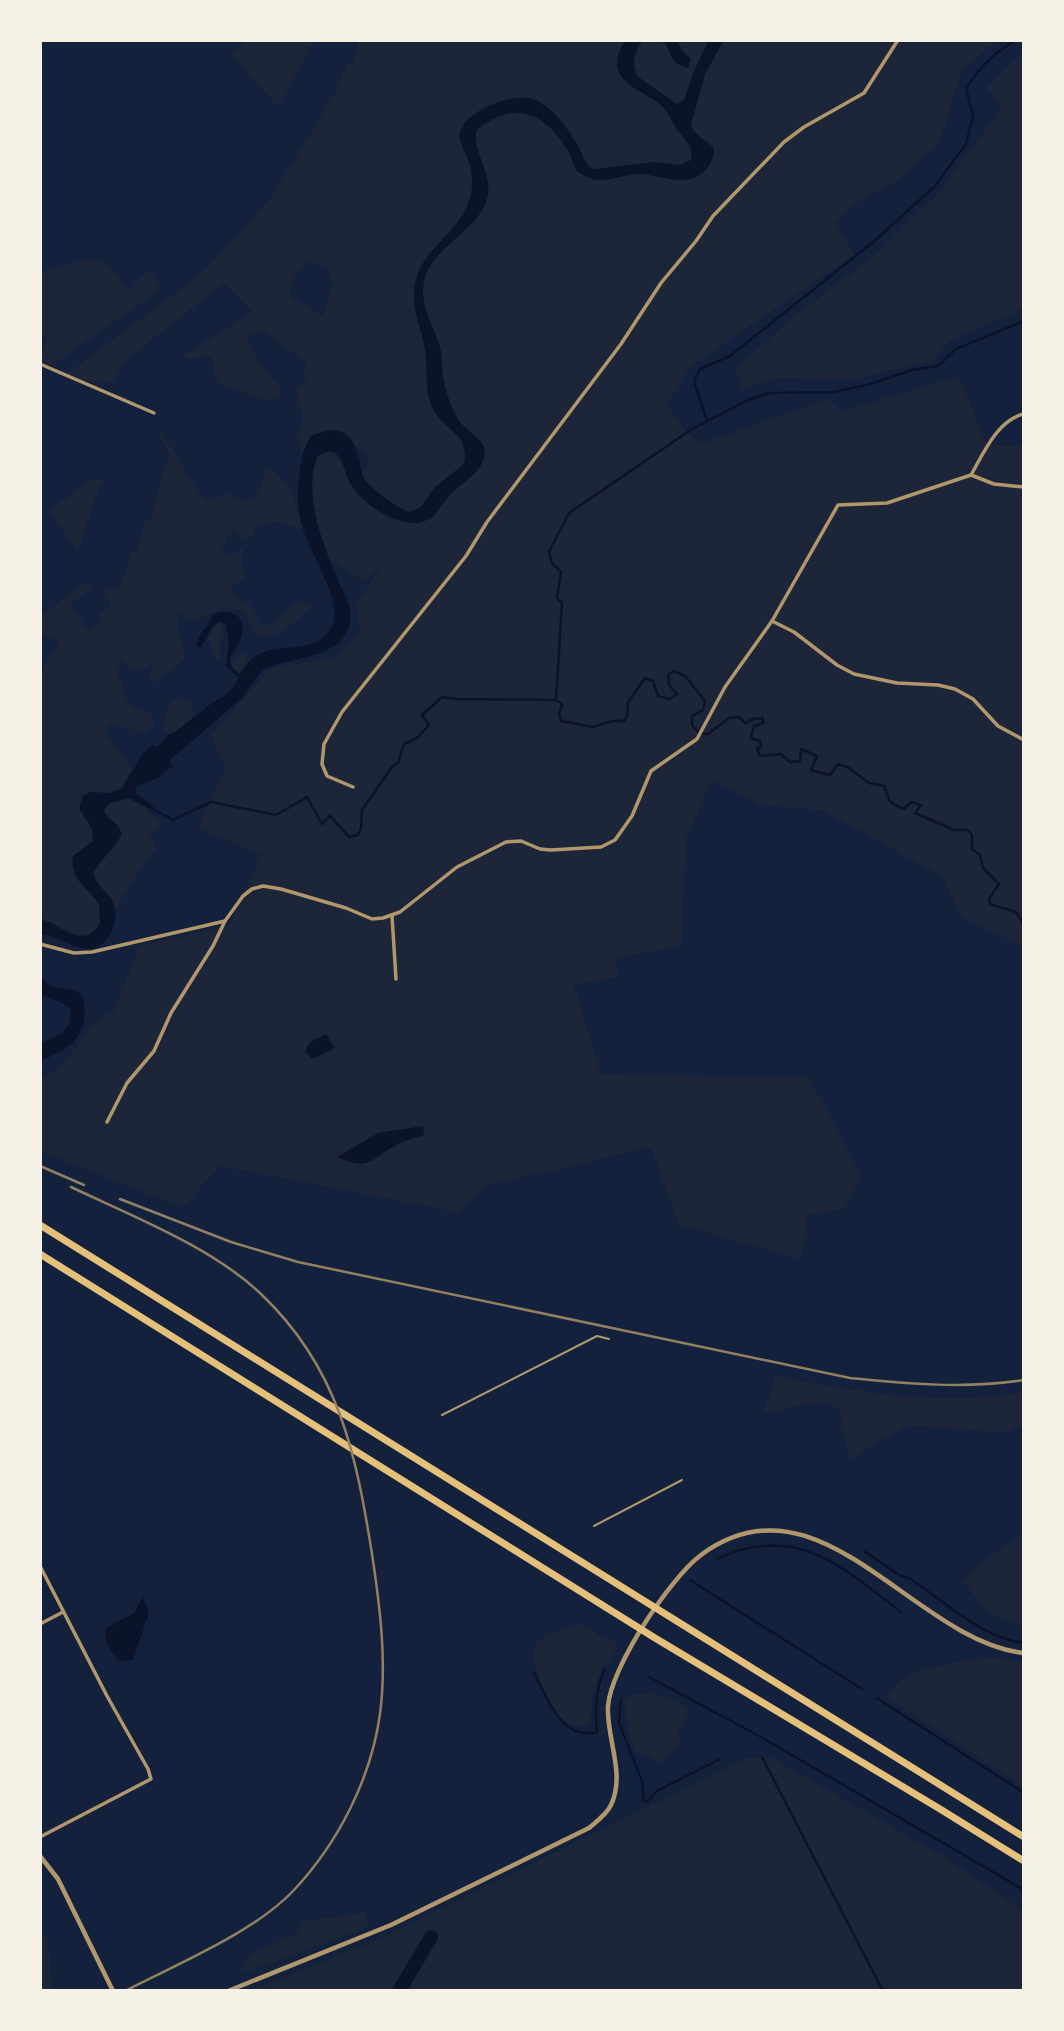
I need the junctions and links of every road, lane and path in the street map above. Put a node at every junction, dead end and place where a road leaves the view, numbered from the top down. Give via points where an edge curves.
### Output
1 (898, 40) edge
2 (40, 364) edge
3 (154, 413) dead end
4 (1024, 414) edge
5 (971, 475) junction
6 (1024, 487) edge
7 (772, 621) junction
8 (1024, 740) edge
9 (353, 787) dead end
10 (392, 916) junction
11 (225, 921) junction
12 (40, 944) edge
13 (396, 978) dead end
14 (107, 1122) dead end
15 (40, 1225) edge
16 (40, 1254) edge
17 (609, 1339) dead end
18 (442, 1415) dead end
19 (682, 1480) dead end
20 (594, 1526) dead end
21 (40, 1566) edge
22 (64, 1611) junction
23 (40, 1624) edge
24 (1024, 1653) edge
25 (40, 1837) edge
26 (1024, 1837) edge
27 (40, 1856) edge
28 (1024, 1861) edge
29 (113, 1991) edge
30 (228, 1991) edge

1 - 9 street via 864,93 784,142 713,216 466,556 342,712 324,744 322,764 327,775
2 - 3 street
4 - 5 street via 1005,424
5 - 6 street via 994,484
5 - 7 street via 887,503 838,505
7 - 8 street via 855,674 897,684 955,689 973,699 998,726
7 - 10 street via 725,687 697,740 651,771 632,816 615,840 601,847 551,850 522,841 506,842 457,867
10 - 11 street via 372,919 263,886 243,896
10 - 13 street
11 - 12 street via 92,952 74,953
11 - 14 street via 154,1051 127,1083
15 - 26 highway
16 - 28 highway via 655,1638
17 - 18 lane via 597,1336
19 - 20 lane
21 - 22 street
22 - 23 street
22 - 25 street via 150,1779
24 - 30 street via 1004,1650 968,1634 816,1538 788,1531 759,1531 727,1540 681,1573 614,1679 608,1706 615,1790 611,1805 589,1828 391,1925
27 - 29 street via 58,1879

